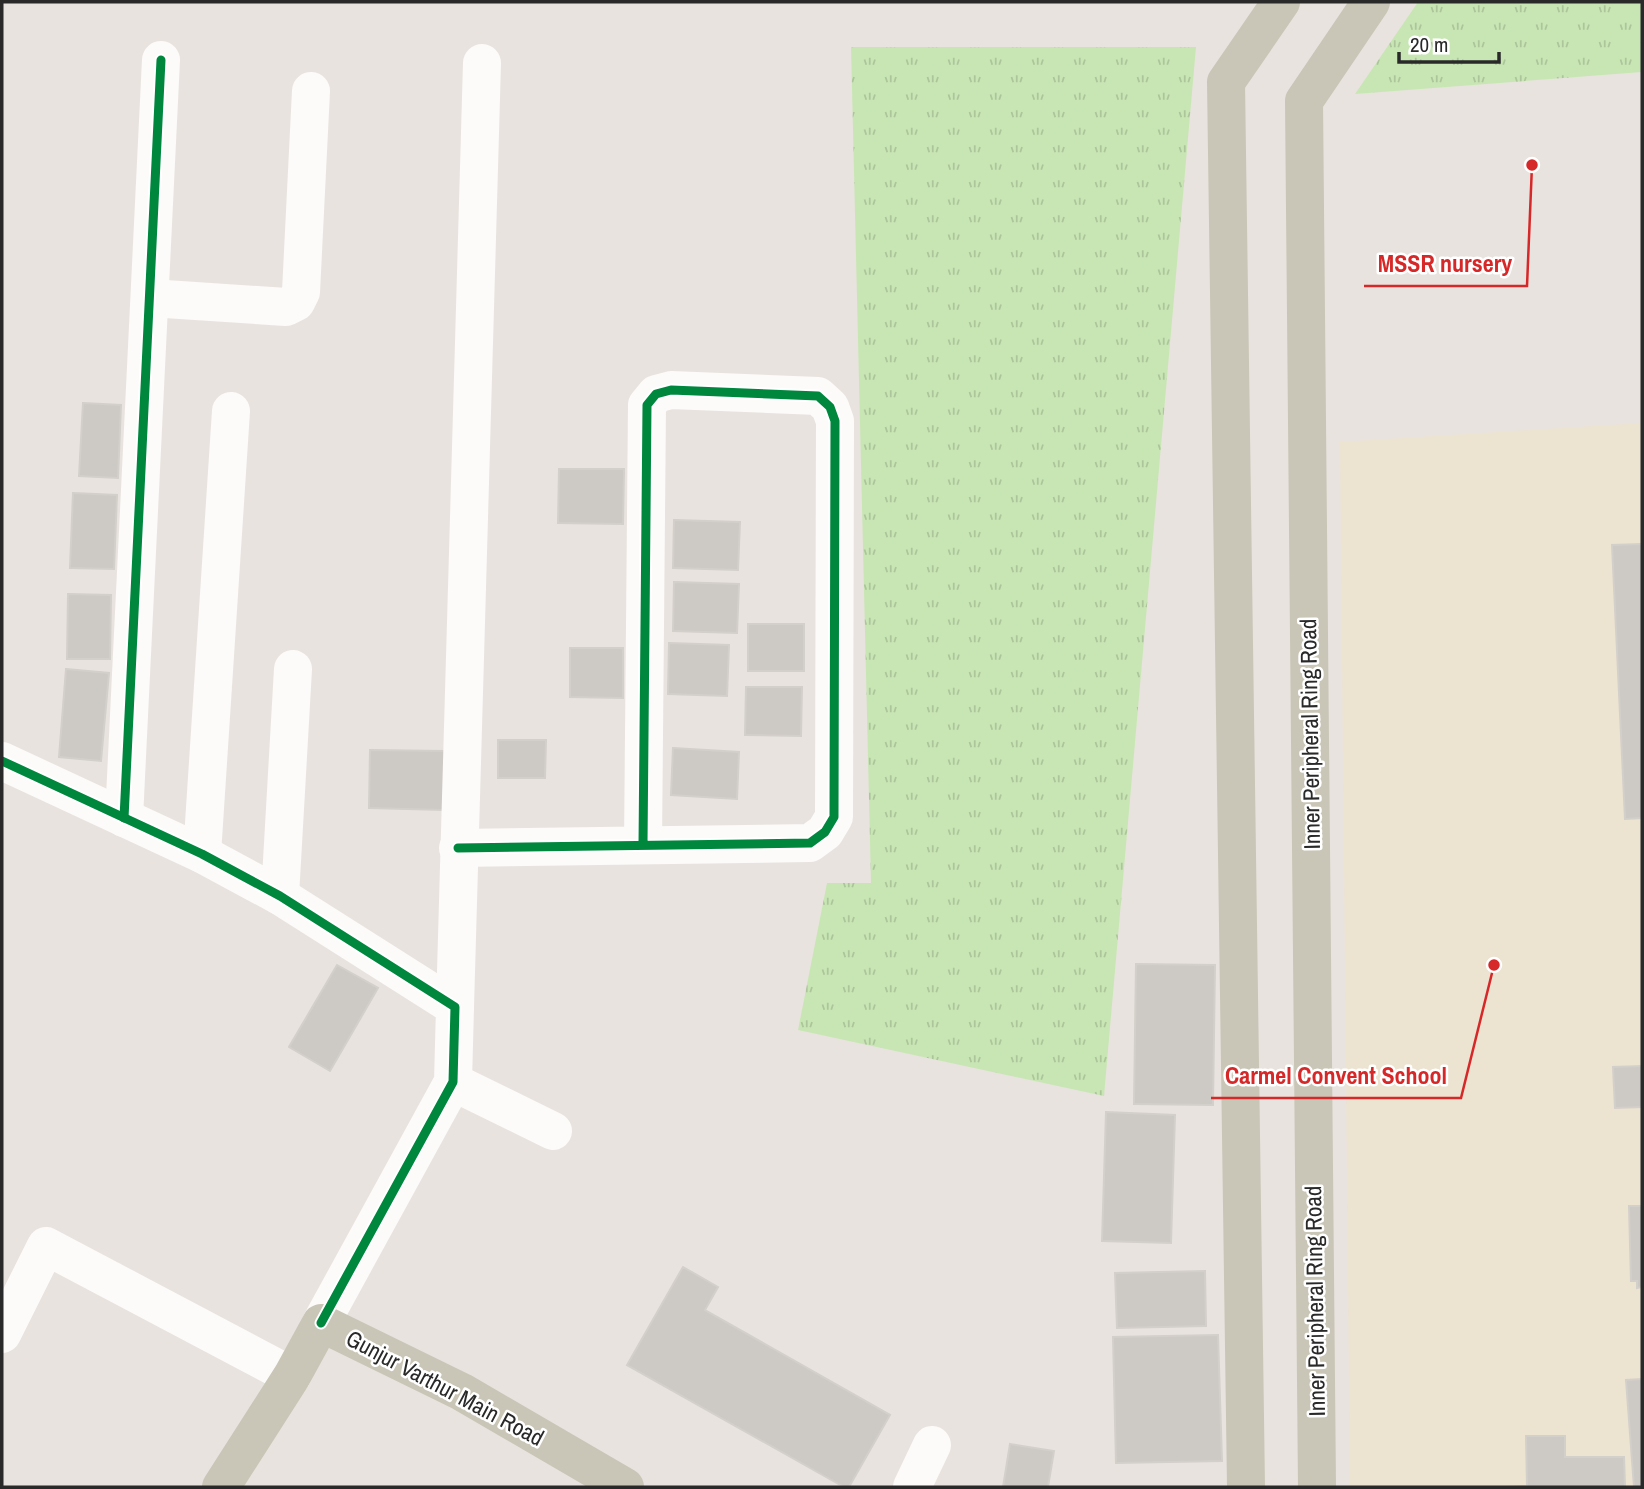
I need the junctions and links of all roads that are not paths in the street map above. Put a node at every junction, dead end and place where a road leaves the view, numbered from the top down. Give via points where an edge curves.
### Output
1 (1281, 2) edge
2 (1371, 2) edge
3 (161, 60) dead end
4 (482, 62) dead end
5 (311, 90) dead end
6 (150, 298) junction
7 (231, 411) dead end
8 (293, 669) dead end
9 (2, 761) edge
10 (124, 818) junction
11 (643, 845) junction
12 (458, 848) junction
13 (202, 855) junction
14 (279, 896) junction
15 (455, 1007) junction
16 (453, 1083) junction
17 (553, 1131) dead end
18 (321, 1323) junction
19 (2, 1334) edge
20 (292, 1376) junction
21 (932, 1445) dead end
22 (220, 1487) edge
23 (625, 1487) edge
24 (912, 1487) edge
25 (1246, 1487) edge
26 (1317, 1487) edge

1 - 25 main road via 1226,82
2 - 26 main road, Inner Peripheral Ring Road via 1304,101
3 - 6 street
4 - 12 street
5 - 6 street via 301,292 296,302 286,307
6 - 10 street
7 - 13 street
8 - 14 street
9 - 10 street
10 - 13 street
11 - 11 street via 647,405 656,394 671,390 818,396 830,407 835,421 834,817 825,832 810,843
11 - 12 street
12 - 15 street
13 - 14 street
14 - 15 street
15 - 16 street
16 - 17 street
16 - 18 street
18 - 20 main road, Gunjur Varthur Main Road
18 - 23 main road, Gunjur Varthur Main Road via 462,1392
19 - 20 street via 46,1246
20 - 22 main road, Gunjur Varthur Main Road
21 - 24 street

